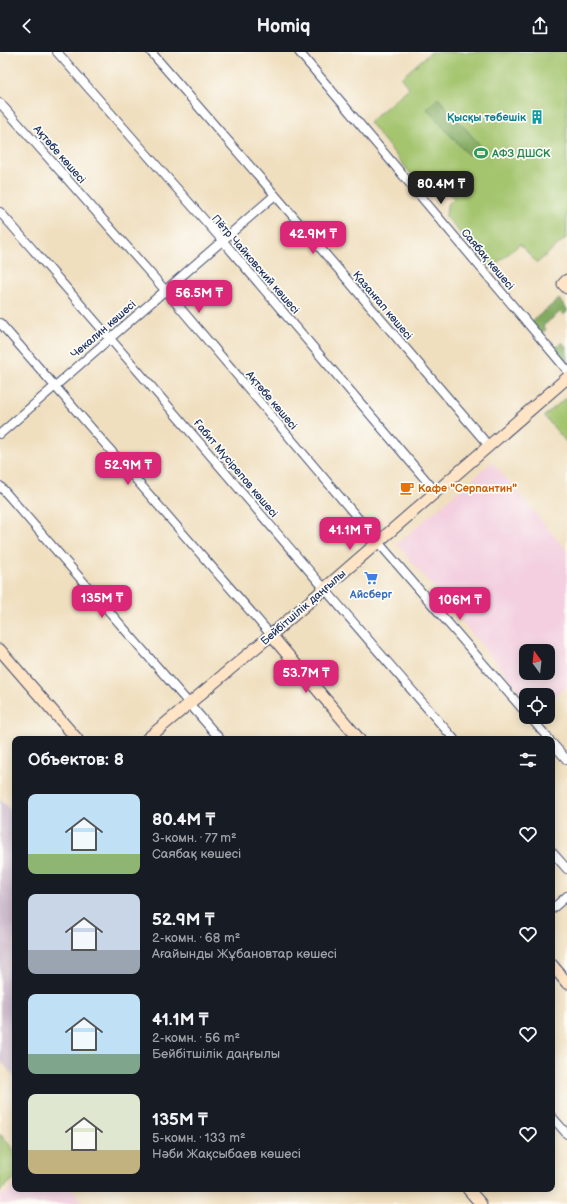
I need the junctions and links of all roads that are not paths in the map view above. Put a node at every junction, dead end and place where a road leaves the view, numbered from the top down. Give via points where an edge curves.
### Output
1 (57, 52) edge
2 (151, 52) edge
3 (299, 52) edge
4 (0, 103) edge
5 (275, 195) junction
6 (0, 212) edge
7 (222, 240) junction
8 (567, 280) edge
9 (567, 288) edge
10 (165, 290) junction
11 (0, 323) edge
12 (110, 337) junction
13 (567, 370) edge
14 (567, 378) edge
15 (54, 386) junction
16 (0, 434) edge
17 (489, 446) junction
18 (0, 486) edge
19 (436, 492) junction
20 (378, 542) junction
21 (324, 589) junction
22 (271, 635) junction
23 (0, 650) edge
24 (189, 704) junction
25 (519, 705) edge
26 (536, 724) edge
27 (74, 736) edge
28 (150, 736) edge
29 (217, 736) edge
30 (356, 736) edge
31 (451, 736) edge
32 (546, 736) edge
33 (555, 746) edge
34 (567, 760) edge
35 (555, 855) edge
36 (567, 869) edge
37 (567, 896) edge
38 (555, 906) edge
39 (555, 969) edge
40 (567, 983) edge
41 (555, 1120) edge
42 (567, 1134) edge
43 (471, 1192) edge
44 (481, 1204) edge

1 - 7 street, Пётр Чайковский көшесі
2 - 5 street, Қазанғап көшесі
3 - 13 street, Саябақ көшесі
4 - 10 street, Ақтөбе көшесі
5 - 7 street, Чекалин көшесі
5 - 17 street, Қазанғап көшесі
6 - 12 street, Ғабит Мүсірепов көшесі
7 - 10 street, Чекалин көшесі
7 - 19 street, Пётр Чайковский көшесі
8 - 9 street via 563,284
10 - 12 street, Чекалин көшесі
10 - 20 street, Ақтөбе көшесі
11 - 15 street
12 - 15 street, Чекалин көшесі
12 - 21 street, Ғабит Мүсірепов көшесі
14 - 17 street, Бейбітшілік даңғылы
15 - 16 street, Чекалин көшесі
15 - 22 street
17 - 19 street, Бейбітшілік даңғылы
18 - 24 street
19 - 20 street, Бейбітшілік даңғылы
20 - 21 street, Бейбітшілік даңғылы
20 - 25 street, Ақтөбе көшесі
21 - 22 street, Бейбітшілік даңғылы
21 - 31 street, Ғабит Мүсірепов көшесі
22 - 24 street, Бейбітшілік даңғылы
22 - 30 street
23 - 27 street
24 - 28 street, Бейбітшілік даңғылы
24 - 29 street
26 - 32 street
33 - 34 street
35 - 36 street
37 - 38 street
39 - 40 street
41 - 42 street
43 - 44 street

